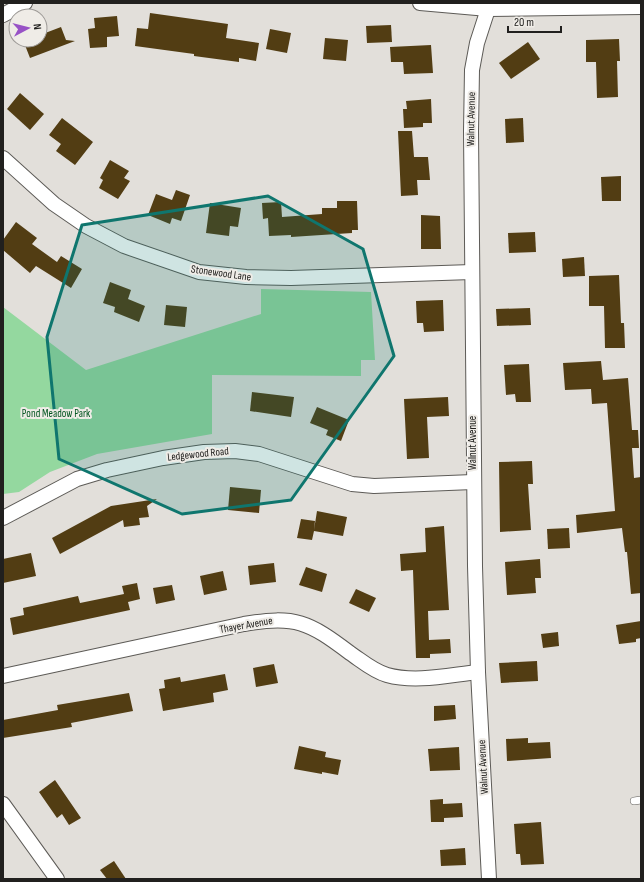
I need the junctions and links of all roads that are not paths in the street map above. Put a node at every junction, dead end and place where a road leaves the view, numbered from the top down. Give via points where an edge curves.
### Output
1 (24, 3) edge
2 (420, 3) edge
3 (641, 7) edge
4 (488, 9) junction
5 (3, 15) edge
6 (3, 158) edge
7 (472, 272) junction
8 (473, 482) junction
9 (3, 518) edge
10 (478, 672) junction
11 (3, 676) edge
12 (3, 804) edge
13 (57, 879) edge
14 (489, 879) edge

1 - 5 street
2 - 4 street
3 - 4 street
4 - 7 street, Walnut Avenue via 477,43 472,70
6 - 7 street, Stonewood Lane via 54,204 86,226 124,246 199,272 291,278
7 - 8 street, Walnut Avenue
8 - 9 street, Ledgewood Road via 374,486 352,484 259,454 235,450 204,452 163,458 85,477
8 - 10 street, Walnut Avenue
10 - 11 street, Thayer Avenue via 423,678 386,675 316,630 299,622 282,619 244,624
10 - 14 street, Walnut Avenue
12 - 13 street

